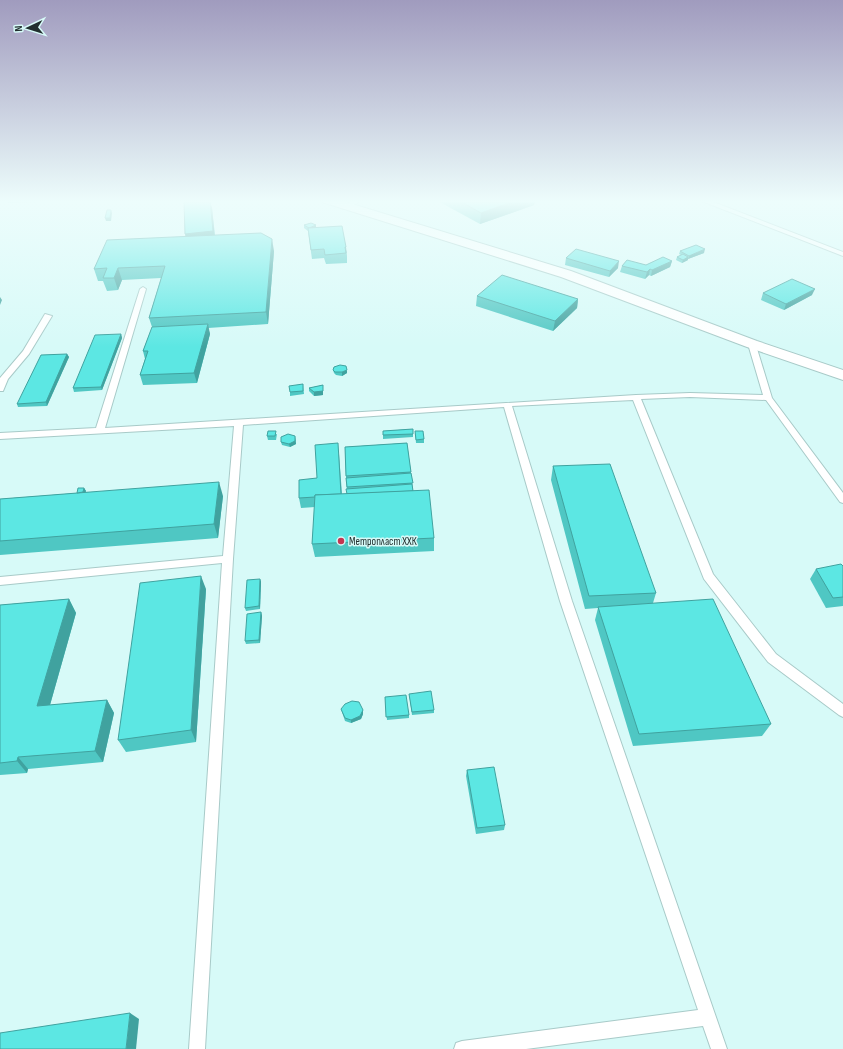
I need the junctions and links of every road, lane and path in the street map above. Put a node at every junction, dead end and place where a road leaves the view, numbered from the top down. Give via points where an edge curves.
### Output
1 (490, 249) edge
2 (830, 249) edge
3 (843, 254) edge
4 (143, 289) dead end
5 (48, 316) dead end
6 (752, 344) junction
7 (843, 376) edge
8 (0, 389) edge
9 (636, 397) junction
10 (768, 398) junction
11 (507, 404) junction
12 (240, 423) junction
13 (100, 430) junction
14 (0, 436) edge
15 (843, 500) edge
16 (228, 559) junction
17 (0, 581) edge
18 (843, 711) edge
19 (708, 1017) junction
20 (197, 1049) edge
21 (462, 1049) edge
22 (720, 1049) edge

1 - 6 street via 566,274
2 - 3 lane
4 - 13 lane
5 - 8 lane via 26,352 4,378
6 - 7 street
6 - 10 lane
9 - 10 lane via 690,395
9 - 11 lane
9 - 18 lane via 708,576 772,658
10 - 15 lane
11 - 12 lane
11 - 19 lane via 566,601
12 - 13 lane
12 - 16 lane
13 - 14 lane
16 - 17 lane
16 - 20 lane
19 - 21 lane
19 - 22 lane

